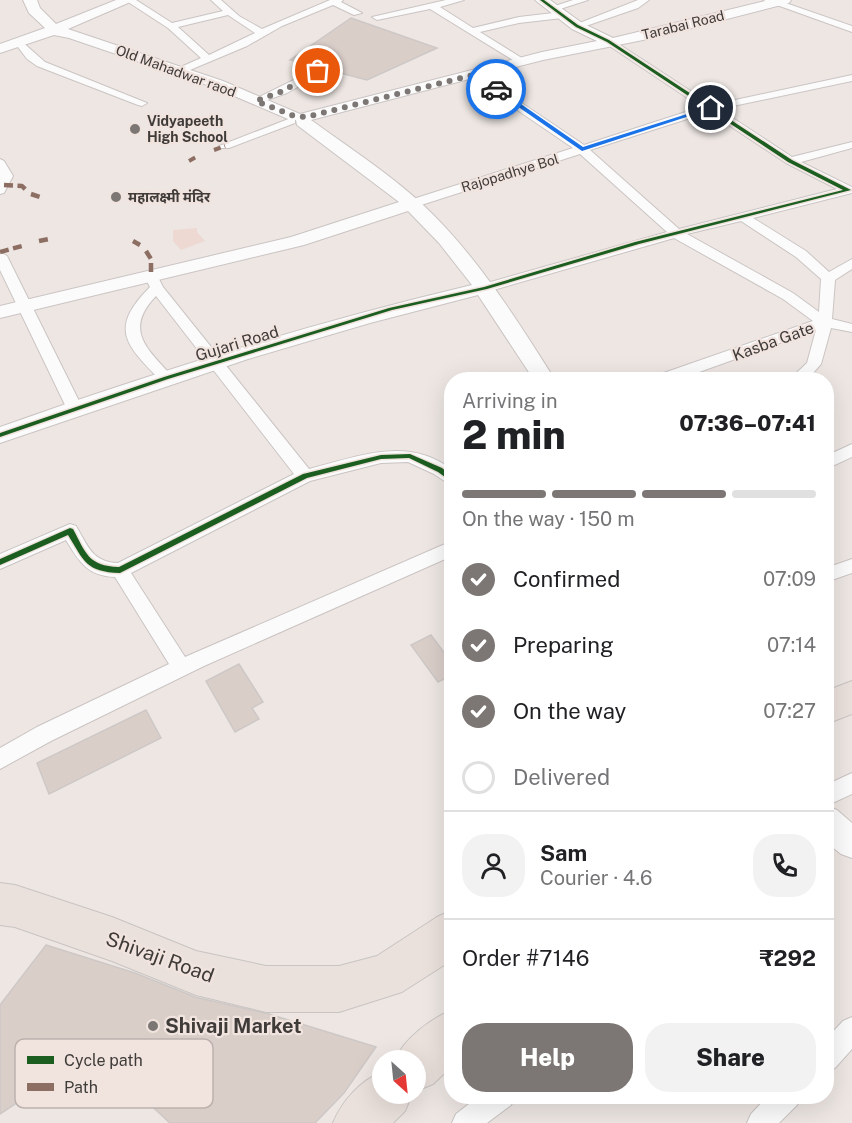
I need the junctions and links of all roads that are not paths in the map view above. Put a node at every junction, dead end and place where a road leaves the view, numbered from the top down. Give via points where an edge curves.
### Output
1 (30, 0) edge
2 (129, 0) edge
3 (216, 0) edge
4 (459, 0) edge
5 (542, 0) edge
6 (583, 0) edge
7 (644, 0) edge
8 (335, 1) edge
9 (776, 1) edge
10 (432, 6) junction
11 (558, 11) junction
12 (230, 12) junction
13 (357, 13) dead end
14 (377, 17) dead end
15 (171, 26) junction
16 (577, 26) junction
17 (852, 29) edge
18 (56, 31) junction
19 (472, 31) junction
20 (262, 33) junction
21 (608, 41) junction
22 (20, 43) junction
23 (0, 49) edge
24 (208, 59) junction
25 (521, 62) junction
26 (318, 71) dead end
27 (178, 72) junction
28 (473, 75) junction
29 (849, 80) edge
30 (256, 101) junction
31 (142, 103) dead end
32 (711, 108) junction
33 (298, 119) junction
34 (852, 145) edge
35 (225, 146) dead end
36 (582, 149) junction
37 (790, 161) junction
38 (0, 163) edge
39 (0, 190) edge
40 (850, 191) edge
41 (411, 204) junction
42 (742, 216) junction
43 (677, 234) junction
44 (0, 256) edge
45 (852, 263) edge
46 (828, 278) junction
47 (154, 282) junction
48 (485, 288) junction
49 (22, 305) junction
50 (0, 312) edge
51 (824, 322) junction
52 (852, 328) edge
53 (216, 363) junction
54 (539, 372) edge
55 (683, 372) edge
56 (806, 372) edge
57 (166, 378) junction
58 (75, 409) junction
59 (0, 435) edge
60 (852, 450) edge
61 (834, 459) edge
62 (444, 473) edge
63 (305, 476) junction
64 (444, 552) edge
65 (0, 562) edge
66 (852, 566) edge
67 (120, 570) junction
68 (834, 572) edge
69 (181, 667) junction
70 (852, 698) edge
71 (834, 705) edge
72 (0, 759) edge
73 (852, 783) edge
74 (834, 792) edge
75 (834, 827) edge
76 (852, 843) edge
77 (0, 904) edge
78 (444, 938) edge
79 (852, 1030) edge
80 (444, 1041) edge
81 (834, 1050) edge
82 (426, 1058) edge
83 (378, 1104) edge
84 (491, 1104) edge
85 (780, 1104) edge
86 (358, 1123) edge
87 (465, 1123) edge
88 (760, 1123) edge

1 - 18 street via 34,10
2 - 15 street
2 - 18 street via 83,16
3 - 12 street
4 - 10 street
5 - 11 street
6 - 11 street
7 - 16 street
8 - 13 street
8 - 20 street
9 - 17 street
9 - 21 street, Tarabai Road via 653,34
10 - 14 street
10 - 19 street
11 - 16 street
11 - 19 street
12 - 15 street
12 - 20 street
15 - 24 street
16 - 21 street
18 - 22 street
18 - 27 street, Old Mahadwar raod
19 - 25 street
20 - 24 street
21 - 25 street, Tarabai Road
21 - 32 street
22 - 23 street
22 - 31 street via 41,64
24 - 27 street
25 - 28 street, Tarabai Road
26 - 30 street
27 - 30 street, Old Mahadwar raod
28 - 33 street, Tarabai Road
28 - 36 street
29 - 32 street, Rajopadhye Bol
30 - 33 street, Old Mahadwar raod
32 - 36 street, Rajopadhye Bol
32 - 37 street
33 - 35 street
33 - 41 street, Old Mahadwar raod
34 - 37 street
36 - 41 street, Rajopadhye Bol
36 - 43 street
37 - 40 street
38 - 39 street via 7,176
40 - 42 street
41 - 47 street
41 - 48 street, Old Mahadwar raod
42 - 43 street
42 - 46 street via 801,254
43 - 48 street
43 - 51 street via 788,296
44 - 49 street
45 - 46 street
46 - 51 street
47 - 49 street
47 - 53 street
47 - 57 street via 135,312 132,338
48 - 53 street, Gujari Road via 391,309
48 - 54 street, Old Mahadwar raod
49 - 50 street
49 - 58 street
51 - 52 street, Kasba Gate
51 - 55 street, Kasba Gate
51 - 56 street via 813,366
53 - 57 street, Gujari Road
53 - 63 street
57 - 58 street, Gujari Road
58 - 59 street, Gujari Road
60 - 61 street
62 - 63 street via 410,456 381,457
63 - 67 street
64 - 69 street
65 - 67 street via 70,531 92,566
66 - 68 street
67 - 69 street
69 - 72 street
70 - 71 highway
73 - 74 street
75 - 76 street
77 - 78 highway, Shivaji Road via 112,939 196,973 266,989 339,989 386,976
79 - 81 street
80 - 82 highway
83 - 86 highway
84 - 87 street
85 - 88 street

